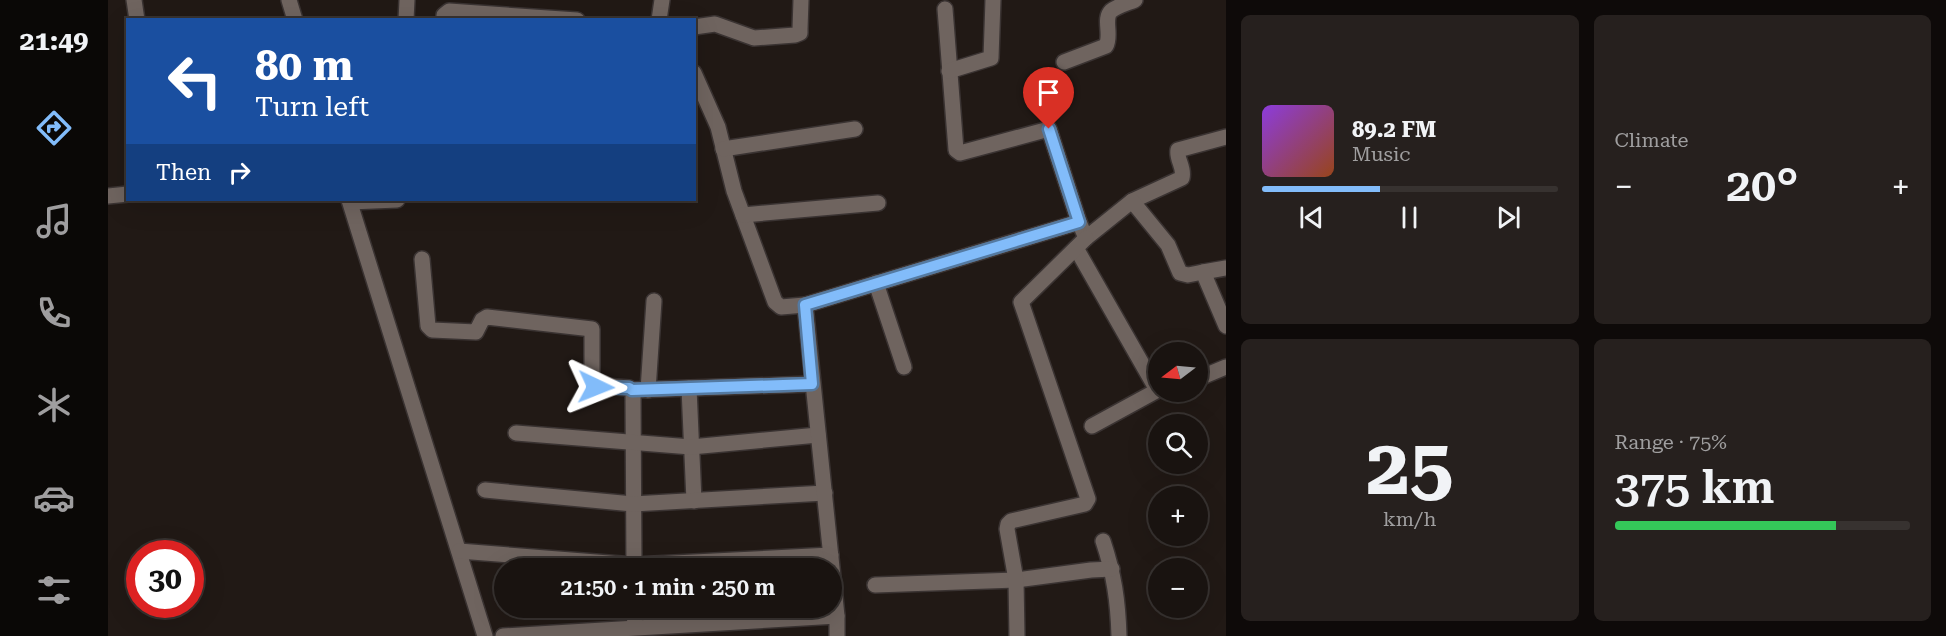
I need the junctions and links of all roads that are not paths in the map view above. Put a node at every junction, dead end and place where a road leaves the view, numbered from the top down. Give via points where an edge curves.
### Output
1 (134, 0) edge
2 (289, 0) edge
3 (407, 0) edge
4 (662, 0) edge
5 (801, 0) edge
6 (993, 0) edge
7 (1135, 0) edge
8 (479, 7) edge
9 (945, 9) dead end
10 (137, 18) edge
11 (294, 18) edge
12 (406, 18) edge
13 (444, 18) edge
14 (562, 18) edge
15 (659, 18) edge
16 (696, 27) edge
17 (1064, 62) dead end
18 (949, 71) junction
19 (696, 78) edge
20 (855, 129) dead end
21 (1226, 137) edge
22 (723, 149) junction
23 (126, 194) edge
24 (108, 196) edge
25 (349, 201) edge
26 (1132, 201) junction
27 (878, 203) dead end
28 (743, 215) junction
29 (1079, 222) junction
30 (1081, 243) junction
31 (422, 259) dead end
32 (1226, 268) edge
33 (1203, 272) junction
34 (876, 283) junction
35 (654, 301) dead end
36 (805, 305) junction
37 (1226, 326) edge
38 (904, 367) dead end
39 (1226, 368) edge
40 (1148, 373) edge
41 (1208, 375) edge
42 (812, 384) junction
43 (688, 388) junction
44 (640, 390) junction
45 (1148, 395) edge
46 (1092, 426) dead end
47 (516, 433) dead end
48 (818, 435) junction
49 (634, 442) junction
50 (691, 447) junction
51 (485, 490) dead end
52 (825, 493) junction
53 (694, 501) junction
54 (633, 504) junction
55 (1103, 541) dead end
56 (459, 551) junction
57 (831, 555) junction
58 (536, 558) edge
59 (634, 558) edge
60 (782, 558) edge
61 (831, 558) edge
62 (1112, 569) junction
63 (1016, 580) junction
64 (875, 585) dead end
65 (635, 618) edge
66 (800, 618) edge
67 (837, 618) edge
68 (635, 627) junction
69 (485, 636) edge
70 (503, 636) edge
71 (837, 636) edge
72 (1017, 636) edge
73 (1119, 636) edge

1 - 10 street
2 - 11 street
3 - 12 street
4 - 15 street
5 - 16 street via 800,33 795,35 754,38 715,24
6 - 18 street via 991,58
7 - 17 street via 1110,12 1106,46
8 - 13 street via 449,11
8 - 14 street
9 - 18 street
18 - 29 street via 957,152 1049,129
19 - 22 street via 718,127
20 - 22 street
21 - 26 street via 1178,150 1182,178
22 - 28 street
23 - 24 street
25 - 56 street
26 - 30 street
26 - 33 street via 1168,245 1180,273
27 - 28 street
28 - 36 street via 777,305
29 - 30 street
29 - 34 street
30 - 40 street
30 - 63 street via 1021,302 1088,499 1085,504 1008,524
31 - 44 street via 429,329 476,332 487,317 588,327 592,329 592,385
32 - 33 street
33 - 37 street
34 - 36 street
34 - 38 street
35 - 44 street
36 - 42 street
39 - 41 street
42 - 43 street
42 - 48 street
43 - 44 street
43 - 50 street
44 - 49 street
45 - 46 street
47 - 49 street
48 - 50 street
48 - 52 street
49 - 50 street
49 - 54 street
50 - 53 street
51 - 54 street
52 - 53 street
52 - 57 street
53 - 54 street
54 - 59 street
55 - 62 street
56 - 58 street
56 - 69 street
57 - 60 street
57 - 61 street
62 - 63 street
62 - 73 street
63 - 64 street
63 - 72 street
65 - 68 street
66 - 68 street
67 - 71 street
68 - 70 street

